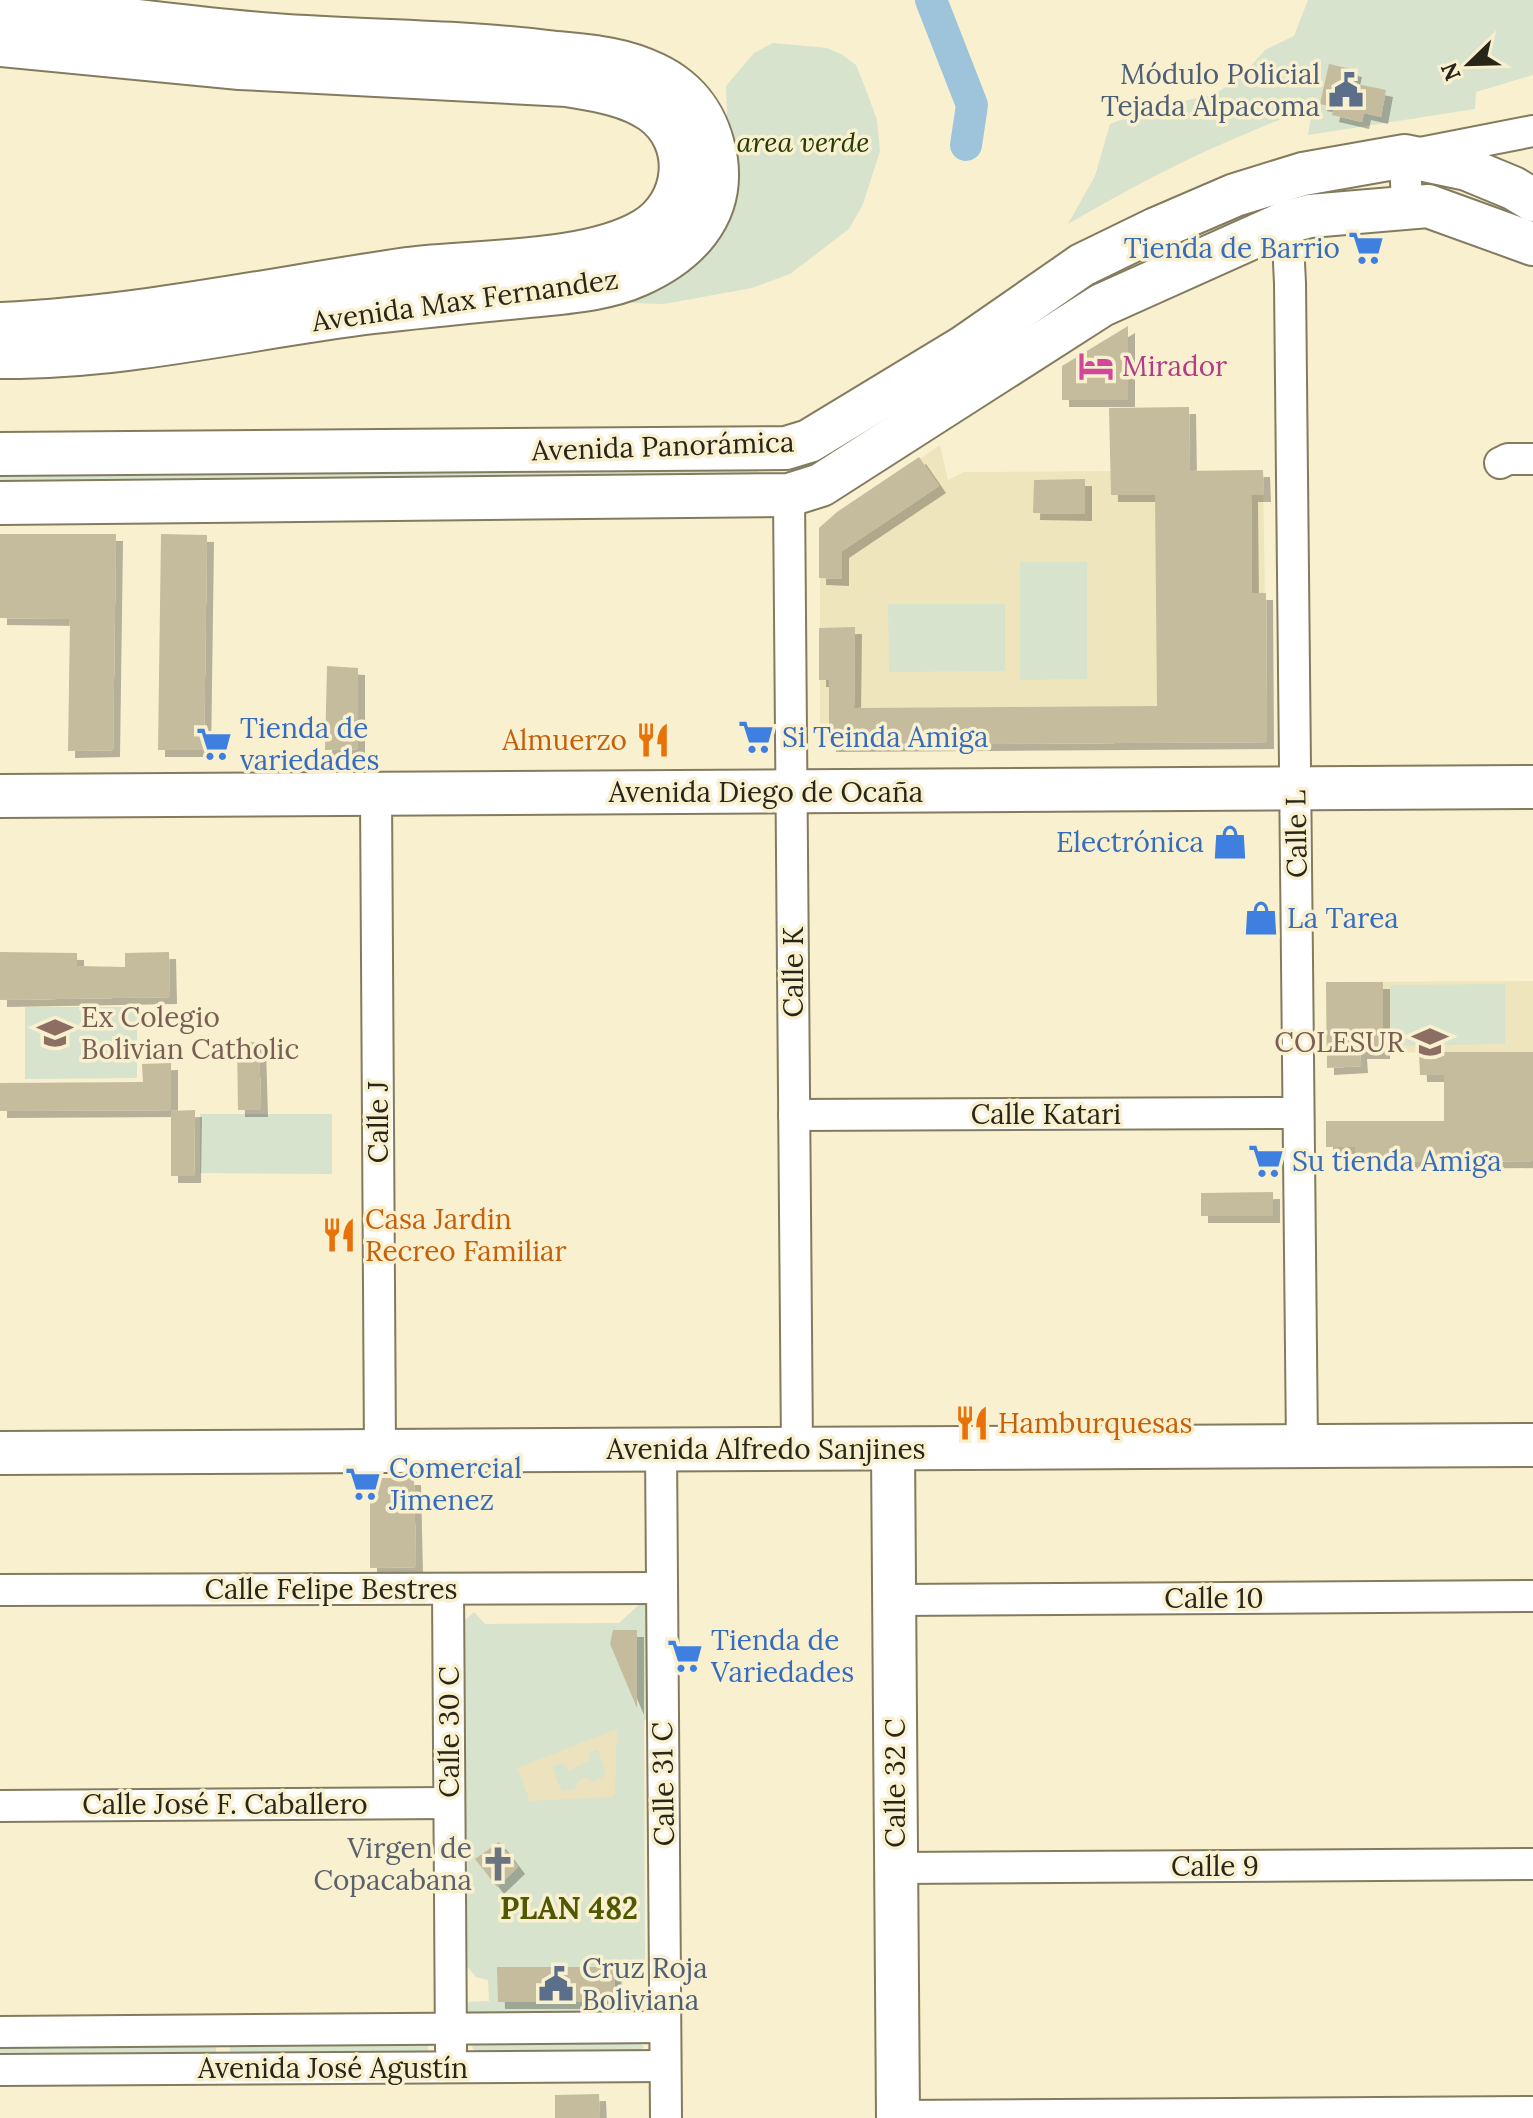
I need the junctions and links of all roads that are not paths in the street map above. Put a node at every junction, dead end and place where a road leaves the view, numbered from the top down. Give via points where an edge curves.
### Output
1 (0, 7) edge
2 (0, 44) edge
3 (438, 61) junction
4 (1533, 131) edge
5 (1405, 156) junction
6 (1282, 180) junction
7 (1533, 200) edge
8 (1407, 208) junction
9 (1287, 222) junction
10 (1533, 244) edge
11 (17, 340) edge
12 (786, 448) junction
13 (0, 454) edge
14 (1533, 459) edge
15 (1500, 463) dead end
16 (789, 495) junction
17 (0, 503) edge
18 (1533, 787) edge
19 (1295, 789) junction
20 (791, 791) junction
21 (376, 794) junction
22 (0, 796) edge
23 (1298, 1113) junction
24 (794, 1115) junction
25 (1533, 1445) edge
26 (1302, 1446) junction
27 (661, 1449) junction
28 (797, 1449) junction
29 (893, 1449) junction
30 (380, 1451) junction
31 (0, 1453) edge
32 (661, 1588) junction
33 (448, 1589) junction
34 (0, 1590) edge
35 (1533, 1596) edge
36 (895, 1600) junction
37 (449, 1803) junction
38 (0, 1806) edge
39 (1533, 1864) edge
40 (896, 1868) junction
41 (665, 2027) junction
42 (451, 2029) junction
43 (0, 2032) edge
44 (665, 2066) junction
45 (451, 2067) junction
46 (0, 2070) edge
47 (1533, 2112) edge
48 (898, 2117) edge
49 (666, 2118) edge

1 - 3 main road, Avenida Max Fernandez via 271,36
2 - 3 main road, Avenida Max Fernandez via 240,67
3 - 11 main road, Avenida Max Fernandez via 604,90 654,111 678,144 682,182 676,199 645,231 604,247 94,318
4 - 5 street
5 - 6 street, Avenida Panorámica
5 - 7 street, Avenida Panorámica via 1467,169
5 - 8 street
6 - 9 street
6 - 12 street, Avenida Panorámica via 1169,223 1082,265 952,355 809,441
8 - 9 street, Avenida Panorámica
8 - 10 street, Avenida Panorámica via 1428,206
9 - 16 street, Avenida Panorámica via 1102,305 821,485
9 - 19 street, Calle L
12 - 13 street, Avenida Panorámica
12 - 16 street
14 - 15 street
16 - 17 street, Avenida Panorámica
16 - 20 street, Calle K
18 - 19 street, Avenida Diego de Ocaña
19 - 20 street, Avenida Diego de Ocaña
19 - 23 street, Calle L
20 - 21 street, Avenida Diego de Ocaña
20 - 24 street, Calle K
21 - 22 street, Avenida Diego de Ocaña
21 - 30 street, Calle J
23 - 24 street, Calle Katari
23 - 26 street, Calle L
24 - 28 street, Calle K
25 - 26 street, Avenida Alfredo Sanjines
26 - 29 street, Avenida Alfredo Sanjines
27 - 28 street, Avenida Alfredo Sanjines
27 - 30 street, Avenida Alfredo Sanjines
27 - 32 street, Calle 31 C
28 - 29 street, Avenida Alfredo Sanjines
29 - 36 street, Calle 32 C
30 - 31 street, Avenida Alfredo Sanjines
32 - 33 street, Calle Felipe Bestres
32 - 41 street, Calle 31 C
33 - 34 street, Calle Felipe Bestres
33 - 37 street, Calle 30 C
35 - 36 street, Calle 10
36 - 40 street, Calle 32 C
37 - 38 street, Calle José F. Caballero
37 - 42 street, Calle 30 C
39 - 40 street, Calle 9
40 - 48 street, Calle 32 C
41 - 42 street, Avenida José Agustín
41 - 44 street, Calle 31 C
42 - 43 street, Avenida José Agustín
42 - 45 street, Calle 30 C
44 - 45 street, Avenida José Agustín
44 - 49 street, Calle 31 C
45 - 46 street, Avenida José Agustín
47 - 48 street

